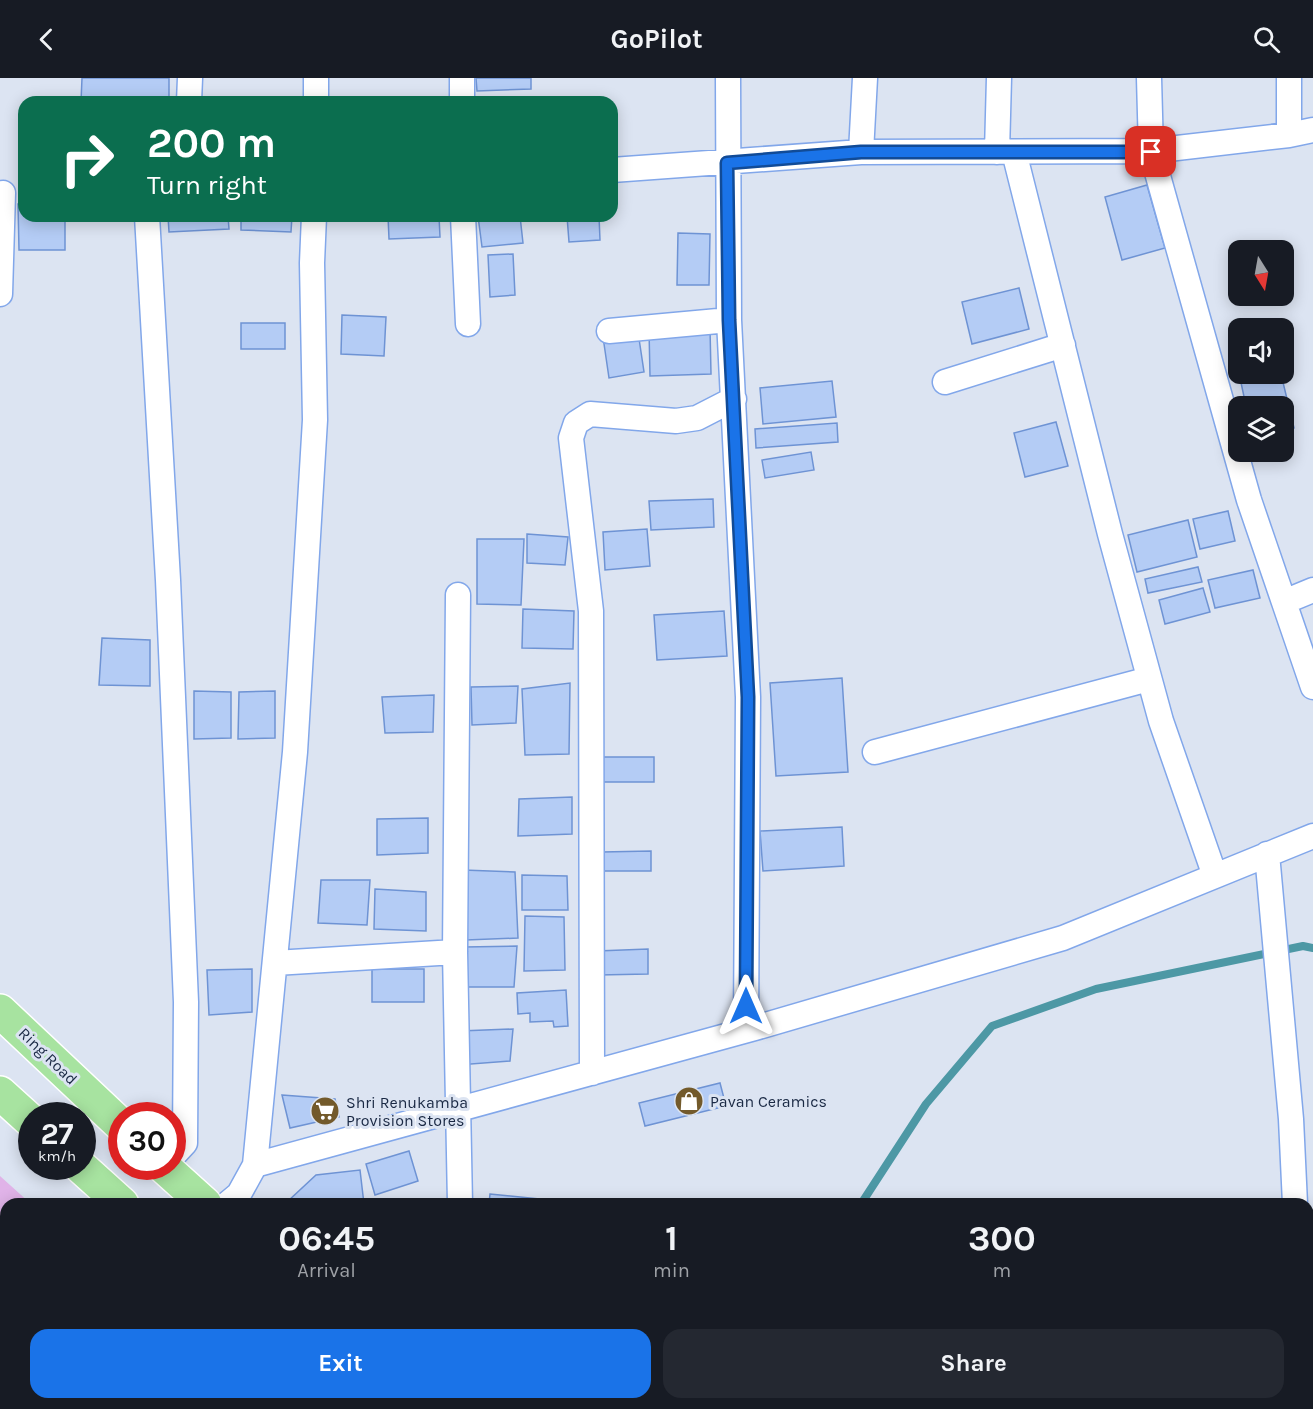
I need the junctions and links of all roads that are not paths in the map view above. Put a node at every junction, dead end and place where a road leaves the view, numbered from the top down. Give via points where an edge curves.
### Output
1 (190, 78) edge
2 (316, 78) edge
3 (462, 78) edge
4 (728, 78) edge
5 (865, 78) edge
6 (999, 78) edge
7 (1149, 78) edge
8 (1289, 78) edge
9 (189, 96) edge
10 (316, 96) edge
11 (462, 96) edge
12 (1313, 130) edge
13 (1289, 135) junction
14 (861, 152) junction
15 (1006, 152) junction
16 (1151, 152) junction
17 (727, 163) junction
18 (618, 170) edge
19 (9, 193) edge
20 (147, 222) edge
21 (314, 222) edge
22 (463, 222) edge
23 (0, 294) edge
24 (729, 320) junction
25 (468, 324) dead end
26 (609, 331) dead end
27 (1063, 345) junction
28 (945, 382) dead end
29 (734, 399) junction
30 (1313, 590) edge
31 (458, 595) dead end
32 (1284, 602) junction
33 (1149, 679) junction
34 (1313, 687) edge
35 (875, 752) dead end
36 (1313, 836) edge
37 (1267, 854) junction
38 (1215, 876) junction
39 (455, 952) junction
40 (275, 963) junction
41 (0, 1011) edge
42 (746, 1030) junction
43 (592, 1072) junction
44 (0, 1093) edge
45 (185, 1102) edge
46 (18, 1109) edge
47 (458, 1109) junction
48 (108, 1113) edge
49 (255, 1164) junction
50 (95, 1180) edge
51 (178, 1180) edge
52 (115, 1198) edge
53 (198, 1198) edge
54 (234, 1198) edge
55 (460, 1198) edge
56 (1294, 1198) edge

1 - 9 street
2 - 10 street
3 - 11 street
4 - 17 street
5 - 14 street
6 - 15 street
7 - 16 street
8 - 13 street
12 - 13 street
13 - 16 street
14 - 15 street
14 - 17 street
15 - 16 street
15 - 27 street
16 - 32 street via 1249,500
17 - 18 street
17 - 24 street
19 - 23 street
20 - 45 street via 169,592 186,1002
21 - 40 street via 315,420 295,752
22 - 25 street
24 - 26 street
24 - 29 street
27 - 28 street
27 - 33 street
29 - 42 street via 748,697
29 - 43 street via 697,418 676,421 590,414 576,423 571,438 591,611
30 - 32 street
31 - 39 street
32 - 34 street
33 - 35 street
33 - 38 street
36 - 37 street
37 - 38 street
37 - 56 street via 1291,1119
38 - 42 street via 1063,939
39 - 40 street
39 - 47 street
40 - 49 street
41 - 48 main road, Ring Road
42 - 43 street
43 - 47 street
44 - 46 main road
47 - 49 street
47 - 55 street
49 - 54 street
50 - 52 main road
51 - 53 main road

